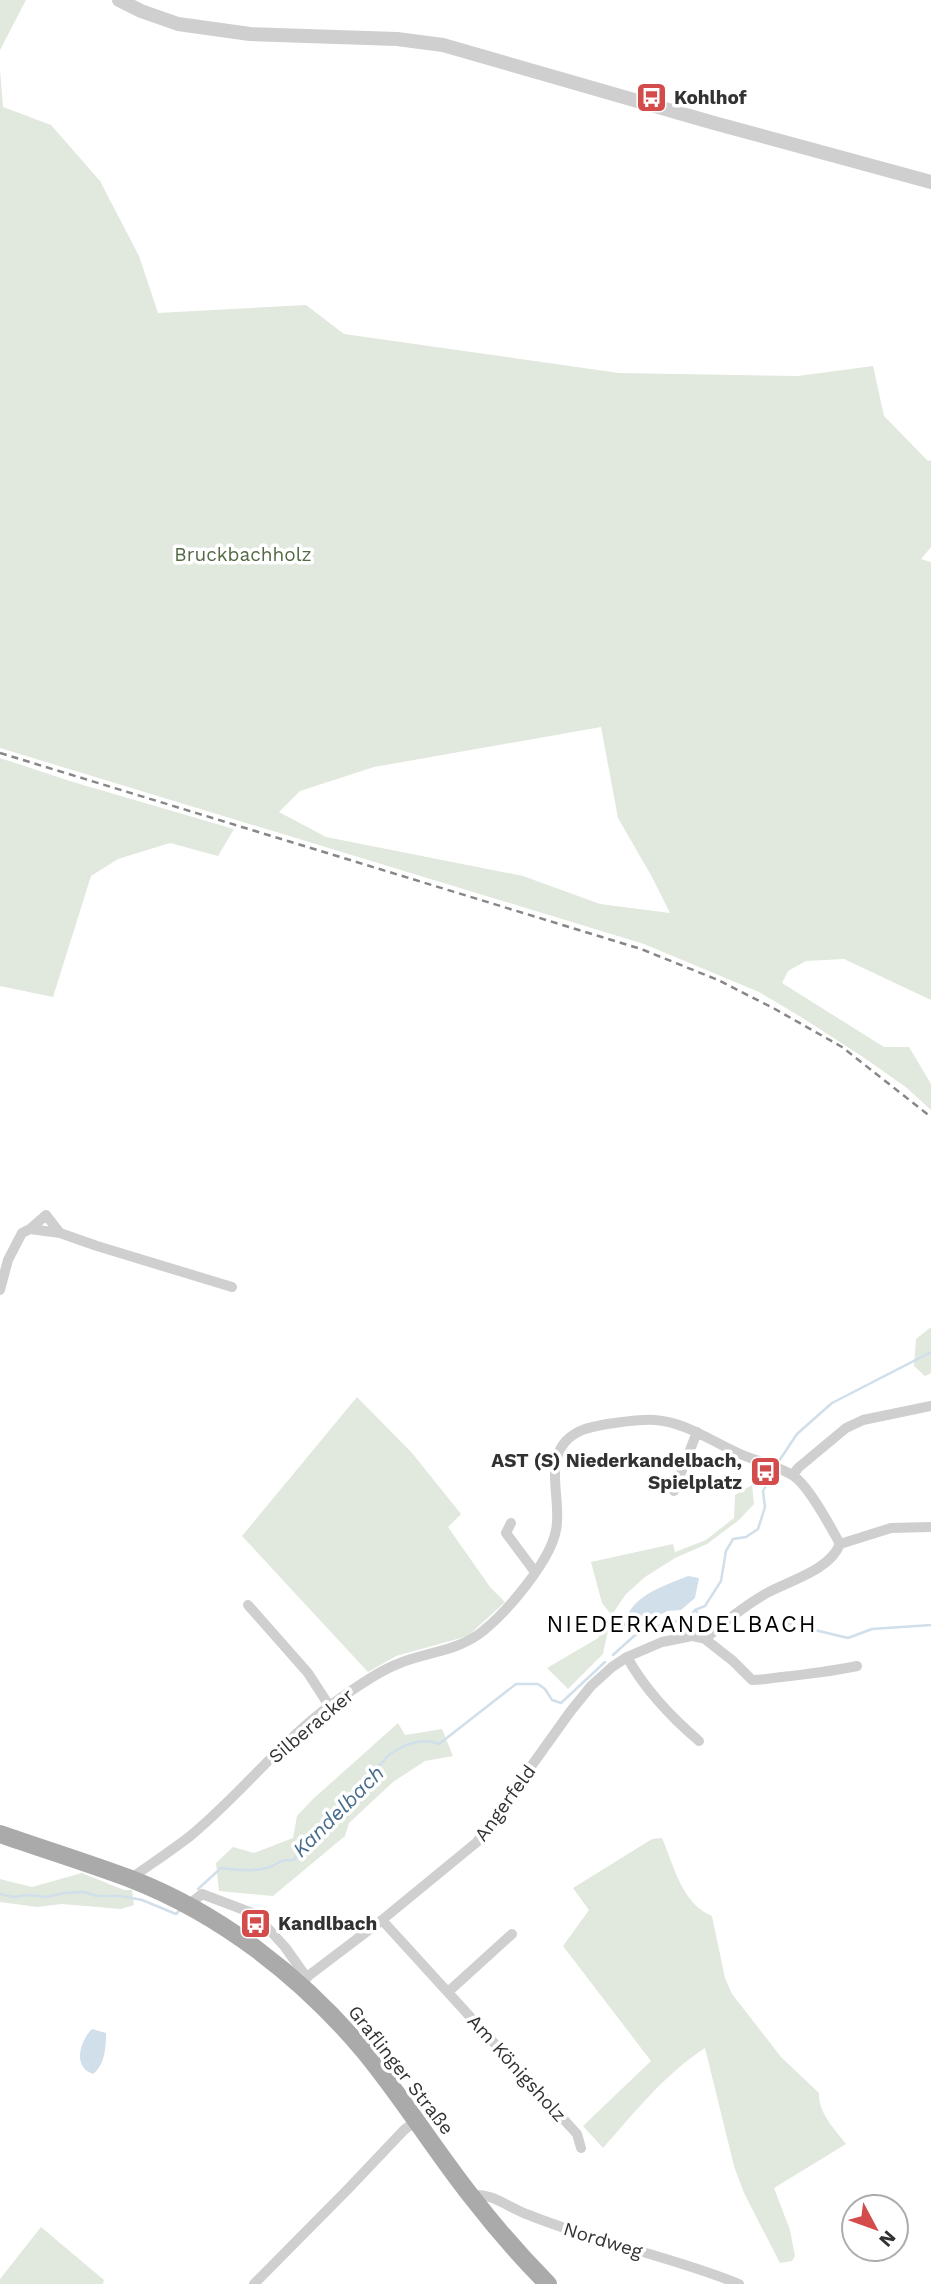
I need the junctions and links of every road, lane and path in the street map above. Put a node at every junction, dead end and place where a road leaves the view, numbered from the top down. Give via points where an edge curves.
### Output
1 (119, 0) edge
2 (931, 183) edge
3 (30, 1229) junction
4 (60, 1233) junction
5 (232, 1287) dead end
6 (0, 1290) edge
7 (931, 1406) edge
8 (697, 1433) junction
9 (793, 1475) junction
10 (674, 1491) dead end
11 (510, 1522) dead end
12 (931, 1527) edge
13 (840, 1544) junction
14 (535, 1572) junction
15 (248, 1605) dead end
16 (705, 1639) junction
17 (627, 1657) junction
18 (857, 1665) dead end
19 (330, 1707) junction
20 (699, 1741) dead end
21 (0, 1835) edge
22 (132, 1880) junction
23 (187, 1906) junction
24 (382, 1920) junction
25 (512, 1934) dead end
26 (303, 1981) junction
27 (448, 1992) junction
28 (417, 2120) junction
29 (582, 2148) dead end
30 (470, 2195) junction
31 (254, 2284) edge
32 (548, 2284) edge
33 (739, 2284) edge

1 - 2 street via 178,24 250,34 397,39 443,46
3 - 4 street
3 - 4 street via 46,1215
3 - 6 street via 12,1250
4 - 5 street
7 - 9 street via 846,1428
8 - 9 street, Silberacker
8 - 10 street
8 - 14 street, Silberacker via 673,1423 640,1420 575,1433 556,1458 557,1529
9 - 13 street
11 - 14 street via 506,1533
12 - 13 street via 891,1528
13 - 16 street via 826,1563 766,1593
14 - 19 street, Silberacker via 484,1631 469,1641 398,1663
15 - 19 street via 308,1673
16 - 17 street, Angerfeld via 692,1636 662,1642
16 - 18 street via 752,1680
17 - 20 street via 640,1680
17 - 24 street, Angerfeld via 577,1703 477,1842
19 - 22 street, Silberacker via 189,1837
21 - 22 main road, Graflinger Straße
22 - 23 main road, Graflinger Straße
23 - 26 main road, Graflinger Straße
23 - 26 street via 202,1894 256,1914 285,1947
24 - 26 street, Angerfeld
24 - 27 street, Am Königsholz
25 - 27 street
26 - 28 main road, Graflinger Straße
27 - 29 street, Am Königsholz via 577,2134
28 - 30 main road, Graflinger Straße
28 - 31 street
30 - 32 main road, Graflinger Straße
30 - 33 street, Nordweg via 482,2193 579,2234

